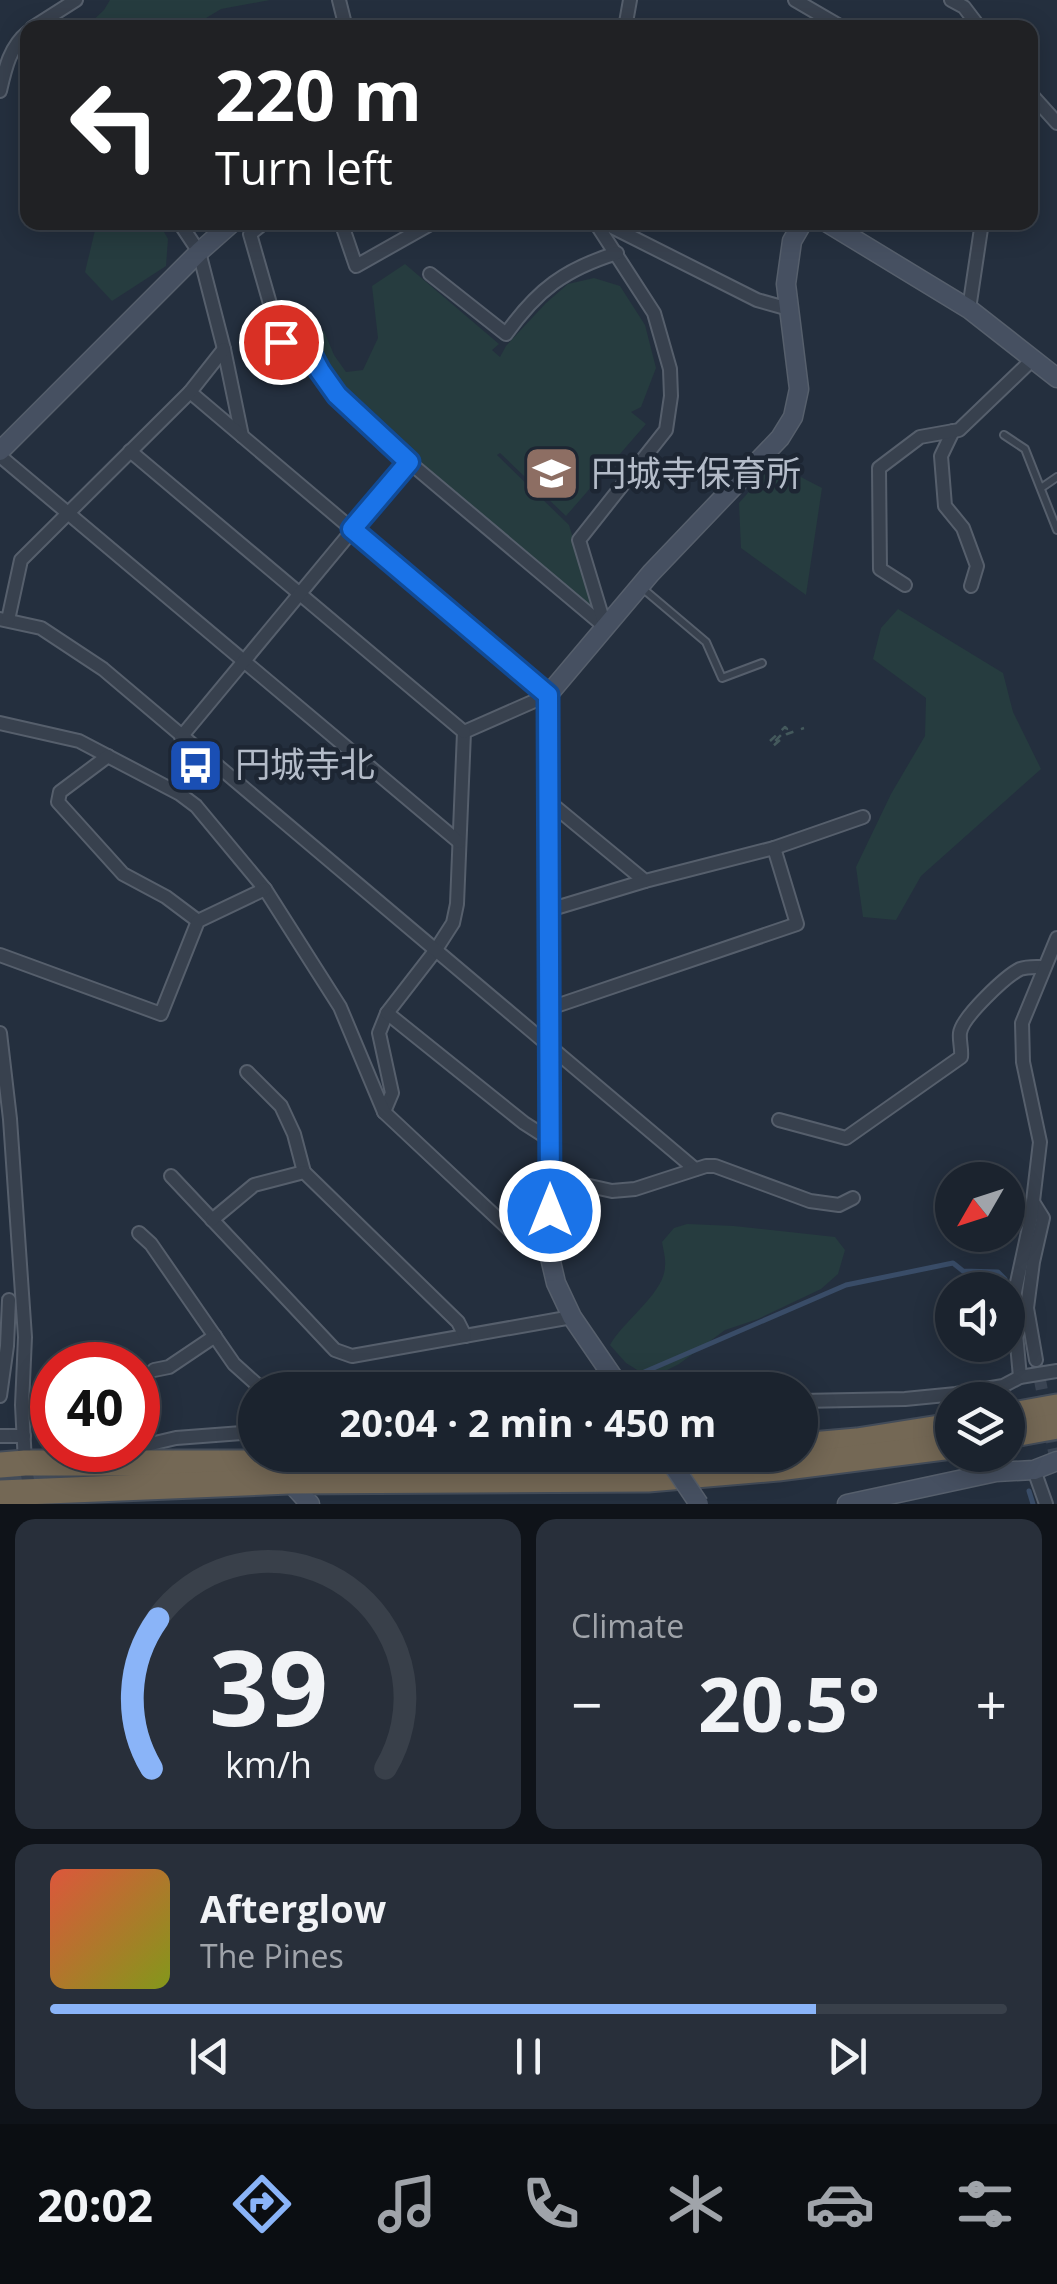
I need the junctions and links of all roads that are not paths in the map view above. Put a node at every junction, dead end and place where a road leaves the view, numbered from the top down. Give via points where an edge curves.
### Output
1 (76, 0) edge
2 (795, 0) edge
3 (951, 0) edge
4 (45, 20) edge
5 (830, 20) edge
6 (974, 20) edge
7 (20, 38) edge
8 (0, 91) edge
9 (1038, 102) edge
10 (1057, 123) edge
11 (184, 230) edge
12 (224, 230) edge
13 (255, 230) edge
14 (344, 230) edge
15 (409, 230) edge
16 (603, 230) edge
17 (614, 230) edge
18 (798, 230) edge
19 (839, 230) edge
20 (981, 230) edge
21 (199, 252) junction
22 (617, 253) junction
23 (430, 274) dead end
24 (789, 309) junction
25 (969, 309) junction
26 (224, 349) junction
27 (1032, 359) junction
28 (1057, 378) edge
29 (190, 392) junction
30 (953, 431) junction
31 (242, 436) junction
32 (1004, 436) dead end
33 (130, 451) junction
34 (0, 453) edge
35 (409, 462) junction
36 (1057, 477) edge
37 (1041, 488) junction
38 (68, 513) junction
39 (352, 529) junction
40 (1057, 530) edge
41 (905, 585) dead end
42 (640, 586) junction
43 (971, 586) dead end
44 (299, 593) junction
45 (4, 620) edge
46 (605, 627) junction
47 (243, 661) junction
48 (762, 664) dead end
49 (548, 695) junction
50 (0, 723) edge
51 (464, 732) junction
52 (181, 737) junction
53 (108, 756) junction
54 (548, 801) junction
55 (863, 817) dead end
56 (460, 842) junction
57 (774, 848) junction
58 (646, 881) junction
59 (265, 889) junction
60 (550, 910) junction
61 (198, 921) junction
62 (1057, 938) edge
63 (436, 951) junction
64 (0, 955) edge
65 (1044, 967) junction
66 (550, 1008) junction
67 (387, 1012) junction
68 (0, 1033) edge
69 (549, 1046) junction
70 (247, 1072) dead end
71 (384, 1112) junction
72 (780, 1120) dead end
73 (6, 1135) edge
74 (550, 1139) junction
75 (695, 1170) junction
76 (304, 1172) junction
77 (171, 1176) dead end
78 (550, 1177) junction
79 (854, 1198) dead end
80 (1032, 1202) junction
81 (212, 1220) junction
82 (140, 1232) dead end
83 (548, 1249) junction
84 (5, 1297) edge
85 (23, 1306) junction
86 (572, 1317) junction
87 (215, 1336) junction
88 (465, 1336) junction
89 (1036, 1360) tunnel mouth
90 (160, 1369) edge
91 (243, 1372) edge
92 (610, 1372) edge
93 (1057, 1372) edge
94 (1020, 1377) junction
95 (0, 1396) edge
96 (818, 1401) edge
97 (1057, 1407) edge
98 (1025, 1413) edge
99 (1057, 1426) edge
100 (935, 1429) edge
101 (238, 1433) edge
102 (1025, 1433) edge
103 (0, 1436) edge
104 (24, 1436) junction
105 (160, 1442) edge
106 (818, 1444) edge
107 (935, 1448) edge
108 (1057, 1461) edge
109 (160, 1462) edge
110 (238, 1462) edge
111 (12, 1464) edge
112 (1034, 1470) junction
113 (678, 1472) edge
114 (289, 1482) junction
115 (30, 1492) junction
116 (0, 1494) edge
117 (96, 1496) edge
118 (310, 1504) edge
119 (700, 1504) edge
120 (847, 1504) edge
121 (1046, 1504) edge

1 - 4 street
2 - 5 street
3 - 6 street
7 - 8 street
9 - 10 street
11 - 21 street
12 - 21 street
13 - 35 street via 250,234 281,342 304,341 337,395
14 - 15 street via 356,266
16 - 22 street
17 - 24 street
18 - 24 street via 786,284
19 - 25 street
20 - 25 street
21 - 26 street
21 - 34 street
22 - 23 street via 565,274 506,334
22 - 46 street via 654,313 671,396 666,430 579,540
24 - 42 street via 799,389 793,417
25 - 27 street
26 - 29 street
26 - 31 street
27 - 28 street
27 - 30 street
29 - 31 street
29 - 33 street
30 - 41 street via 920,437 879,468 880,568
30 - 43 street via 940,456 945,506 963,528 978,566
31 - 39 street
32 - 37 lane via 1025,448
33 - 38 street
33 - 44 street
34 - 38 street
35 - 39 street
35 - 46 street
36 - 37 lane
37 - 40 lane
38 - 45 street via 21,560
38 - 47 street
39 - 44 street
39 - 49 street
42 - 46 street
42 - 48 lane via 706,642 722,678
44 - 47 street
44 - 51 street
45 - 52 street via 40,628 73,648
46 - 49 street
47 - 52 street
47 - 56 street
49 - 51 street
49 - 54 street
50 - 53 street via 79,741
51 - 56 street
52 - 63 street
53 - 59 street via 196,806
53 - 61 street via 60,792 58,802 123,874
54 - 58 street
54 - 60 street
55 - 57 street
56 - 63 street via 453,923
57 - 58 street
57 - 66 street via 797,924
58 - 60 street
59 - 61 street
59 - 71 street via 340,1007
60 - 66 street
61 - 64 street via 161,1014
62 - 65 street
63 - 67 street
63 - 69 street
65 - 72 street via 1024,967 1007,978 964,1021 960,1056 846,1138
65 - 80 street via 1022,1023 1040,1142
66 - 69 street
67 - 71 street via 379,1033 392,1094
67 - 74 street
68 - 73 street
69 - 74 street
69 - 75 street
70 - 76 street via 280,1106
71 - 83 street via 527,1246
73 - 85 street
74 - 78 street
75 - 78 street via 612,1191
75 - 79 street via 715,1166 810,1201 839,1206
76 - 81 street via 254,1184
76 - 88 street
77 - 81 street
78 - 83 street
80 - 89 street via 1042,1218 1028,1308
80 - 94 street via 1014,1302
81 - 88 street via 335,1350 352,1356
82 - 87 street
83 - 86 street
84 - 85 street
84 - 95 street
85 - 104 street
86 - 88 street
86 - 92 street
87 - 90 street
87 - 91 street
93 - 94 street
94 - 96 street via 956,1394
97 - 98 highway
99 - 102 highway
100 - 106 highway
101 - 105 street
103 - 104 street
104 - 111 street
107 - 114 highway via 648,1478
108 - 112 street
109 - 110 highway
111 - 115 street
112 - 120 street
112 - 121 street
113 - 119 street, bridge
114 - 117 highway
114 - 118 street
115 - 116 highway
115 - 117 highway

